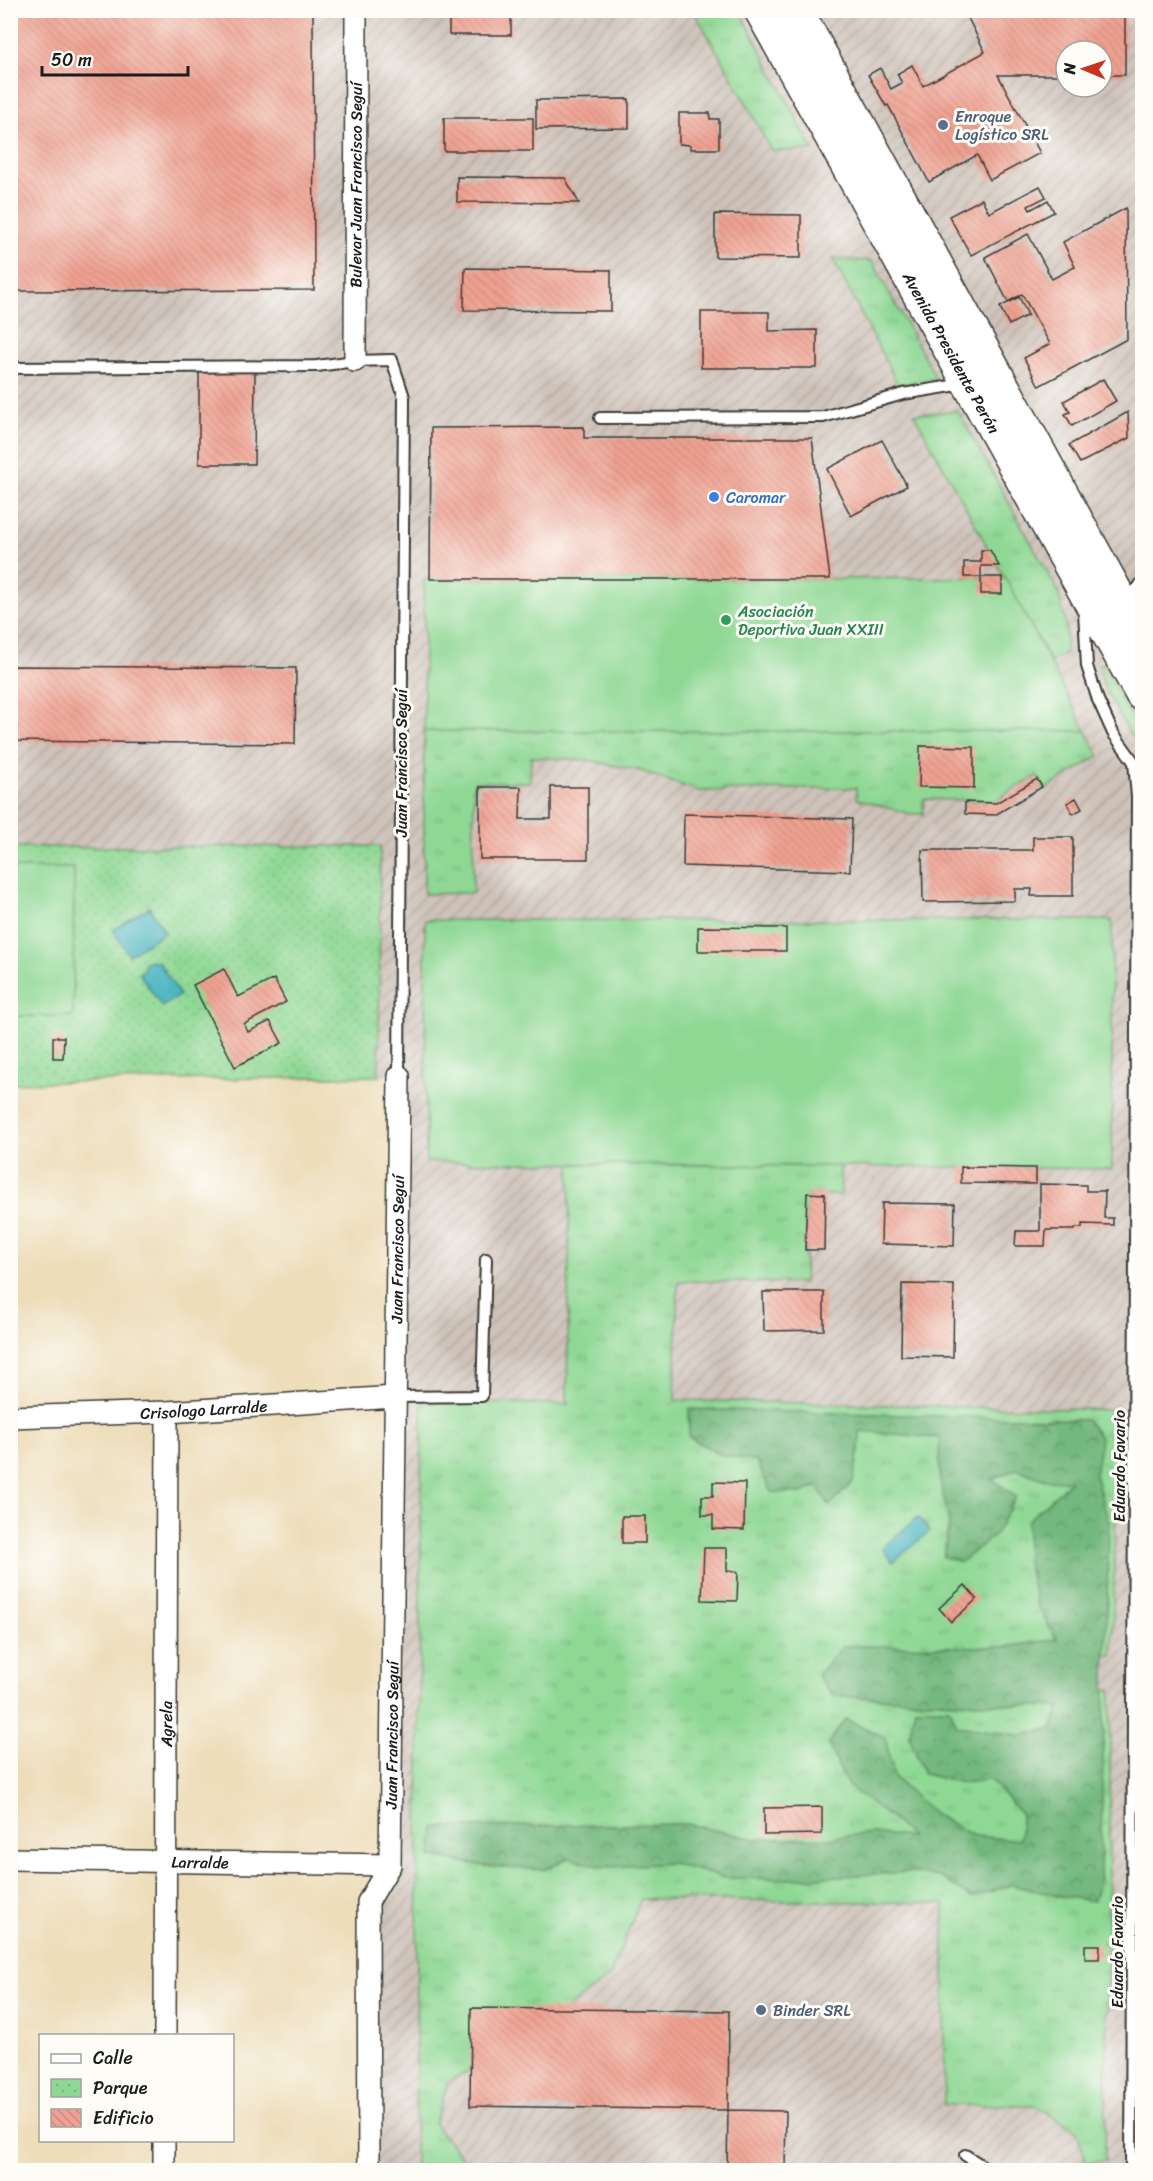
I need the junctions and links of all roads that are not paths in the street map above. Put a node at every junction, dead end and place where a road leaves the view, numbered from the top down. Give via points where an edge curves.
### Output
1 (356, 10) edge
2 (761, 10) edge
3 (796, 10) edge
4 (355, 361) junction
5 (10, 368) edge
6 (970, 382) junction
7 (600, 418) dead end
8 (1084, 586) junction
9 (1117, 605) edge
10 (1143, 640) edge
11 (1088, 666) junction
12 (1143, 694) edge
13 (1138, 759) edge
14 (399, 1076) joint
15 (486, 1259) dead end
16 (395, 1397) junction
17 (166, 1412) junction
18 (10, 1417) edge
19 (10, 1859) edge
20 (166, 1862) junction
21 (390, 1865) junction
22 (165, 2034) edge
23 (164, 2142) edge
24 (965, 2155) dead end
25 (164, 2170) edge
26 (369, 2170) edge
27 (989, 2170) edge
28 (1131, 2170) edge

1 - 4 street, Bulevar Juan Francisco Seguí
2 - 6 main road, Avenida Presidente Perón
3 - 9 main road, Avenida Presidente Perón
4 - 5 lane via 317,366
4 - 14 lane, Juan Francisco Seguí via 392,360 404,397
6 - 7 lane via 903,394 823,417
6 - 8 main road, Avenida Presidente Perón
8 - 9 main road, Avenida Presidente Perón
8 - 11 lane, Eduardo Favario
9 - 10 main road, Avenida Presidente Perón
9 - 11 lane via 1094,639
9 - 12 main road, Avenida Presidente Perón
11 - 13 lane, Eduardo Favario via 1113,733
13 - 28 lane, Eduardo Favario
14 - 16 street, Juan Francisco Seguí
15 - 16 lane via 482,1396
16 - 17 street, Crisologo Larralde
16 - 21 street, Juan Francisco Seguí
17 - 18 street, Crisologo Larralde
17 - 20 street, Agrela
19 - 20 street, Larralde
20 - 21 street, Larralde
20 - 22 street, Agrela
21 - 26 street via 368,1902
23 - 25 street
24 - 27 lane

